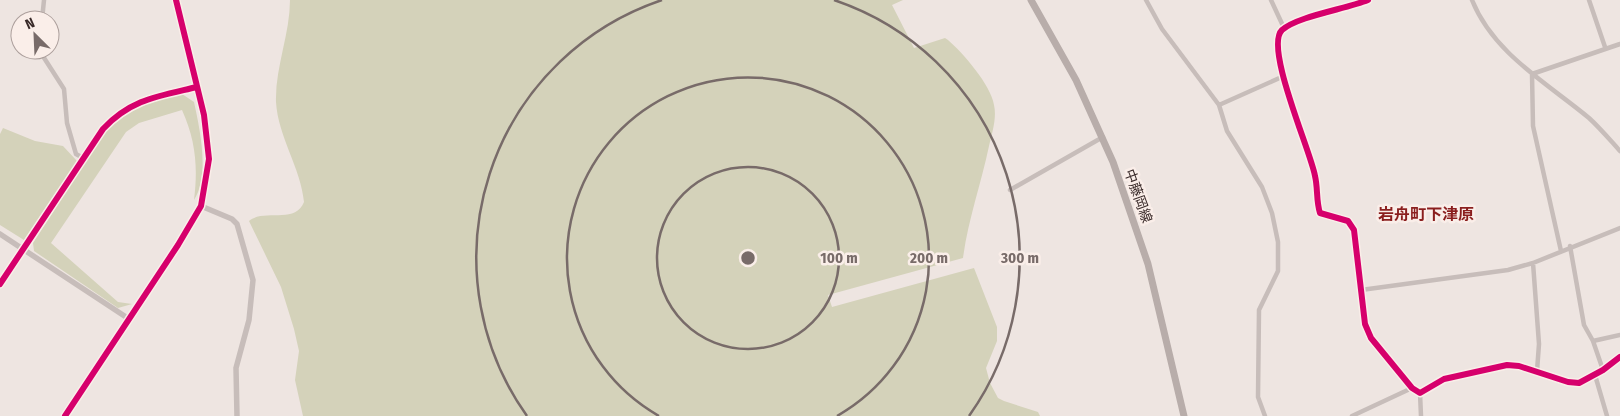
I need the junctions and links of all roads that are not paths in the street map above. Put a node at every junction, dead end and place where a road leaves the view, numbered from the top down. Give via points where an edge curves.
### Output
1 (176, 0) edge
2 (1030, 0) edge
3 (1146, 0) edge
4 (1271, 0) edge
5 (1368, 0) edge
6 (1472, 0) edge
7 (1589, 0) edge
8 (1284, 28) junction
9 (1620, 44) edge
10 (1604, 47) junction
11 (45, 60) edge
12 (1532, 74) junction
13 (1284, 76) junction
14 (197, 87) junction
15 (1219, 105) junction
16 (1103, 137) junction
17 (1620, 151) edge
18 (83, 158) junction
19 (1010, 190) dead end
20 (201, 206) junction
21 (1620, 228) edge
22 (0, 234) edge
23 (1570, 246) junction
24 (24, 249) junction
25 (1561, 251) junction
26 (1534, 262) junction
27 (0, 284) edge
28 (1361, 290) junction
29 (129, 319) junction
30 (1620, 336) edge
31 (1594, 341) junction
32 (1620, 357) edge
33 (1603, 370) junction
34 (1537, 371) junction
35 (1595, 375) junction
36 (1412, 388) junction
37 (1420, 392) junction
38 (65, 416) edge
39 (238, 416) edge
40 (1184, 416) edge
41 (1265, 416) edge
42 (1352, 416) edge
43 (1421, 416) edge
44 (1607, 416) edge

1 - 14 street
2 - 16 main road, 中藤岡線 via 1072,73
3 - 15 street via 1162,29
4 - 8 street
5 - 8 street
6 - 12 street via 1478,16 1492,34
7 - 10 street
8 - 13 street via 1278,34 1277,46
9 - 10 street
10 - 12 street
11 - 18 street via 64,89 67,123 76,154
12 - 17 street via 1588,117
12 - 25 street via 1533,126
13 - 15 street
13 - 28 street via 1291,110 1315,175 1320,213 1348,221 1354,230
14 - 18 street via 128,107 103,129
14 - 20 street via 209,159
15 - 41 street via 1227,131 1262,187 1278,242 1278,271 1259,310 1258,398
16 - 19 street
16 - 40 main road, 中藤岡線 via 1146,257
18 - 24 street
20 - 29 street
20 - 39 street via 237,224 253,280 249,320 236,368
21 - 23 street
22 - 24 street
23 - 25 street
23 - 31 street via 1584,326
24 - 27 street
24 - 29 street
25 - 26 street
26 - 28 street via 1508,270
26 - 34 street via 1539,344
28 - 36 street via 1365,324 1371,338
29 - 38 street
30 - 31 street
31 - 33 street
32 - 33 street
33 - 35 street
34 - 35 street via 1579,383
34 - 37 street via 1519,366 1494,368 1444,379
35 - 44 street
36 - 37 street
36 - 42 street
37 - 43 street

